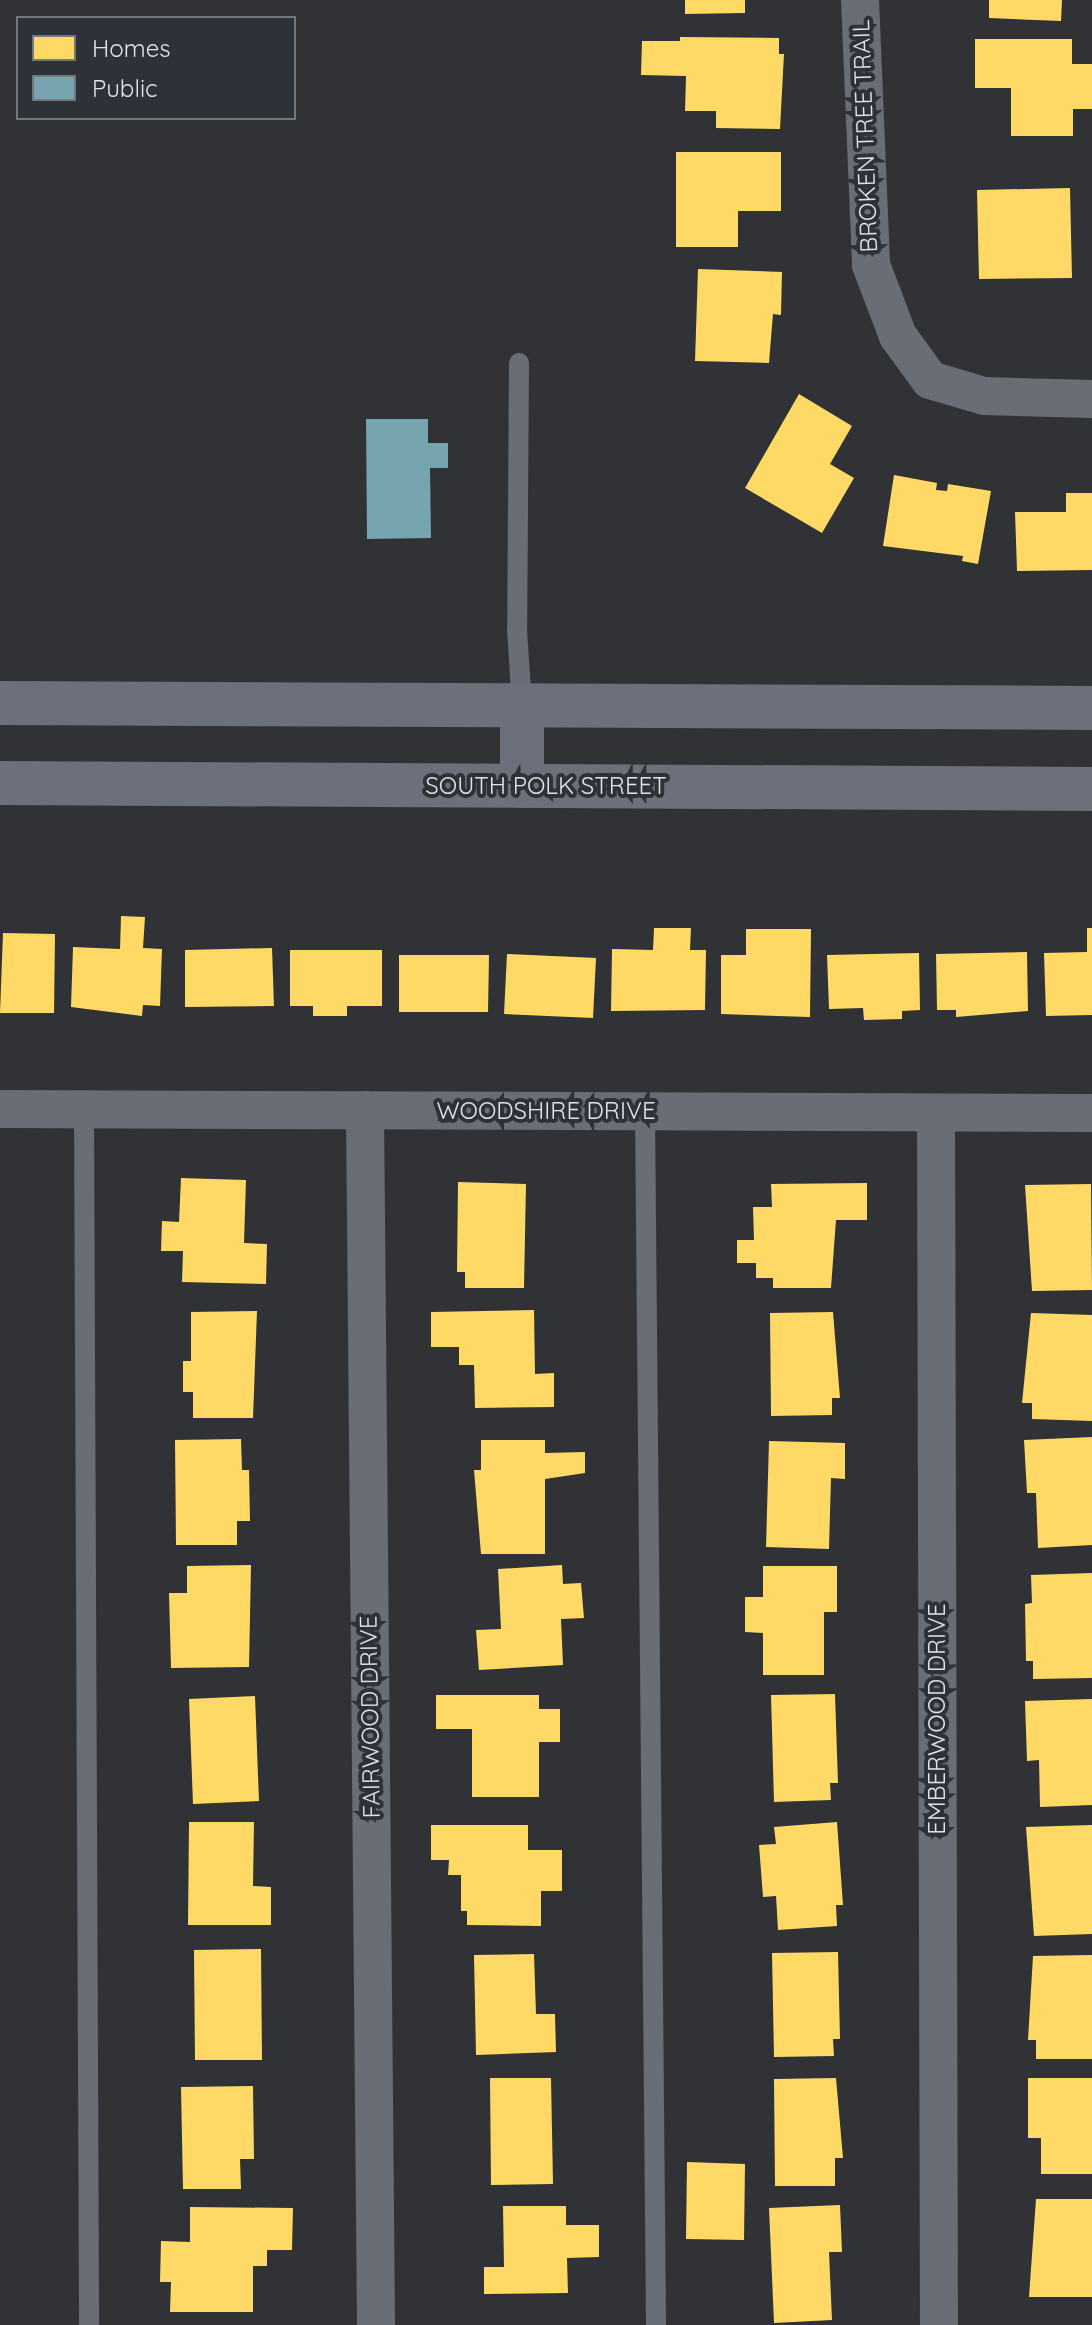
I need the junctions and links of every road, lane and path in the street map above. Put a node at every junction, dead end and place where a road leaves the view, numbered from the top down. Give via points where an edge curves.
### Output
1 (860, 0) edge
2 (519, 363) dead end
3 (1092, 399) edge
4 (0, 703) edge
5 (522, 705) junction
6 (1092, 708) edge
7 (0, 783) edge
8 (522, 786) junction
9 (1092, 789) edge
10 (0, 1109) edge
11 (84, 1109) junction
12 (365, 1110) junction
13 (645, 1112) junction
14 (936, 1113) junction
15 (1092, 1113) edge
16 (89, 2325) edge
17 (376, 2325) edge
18 (656, 2325) edge
19 (939, 2325) edge

1 - 3 street, BROKEN TREE TRAIL via 871,265 898,336 930,380 984,396
2 - 5 lane via 517,630
4 - 5 main road
5 - 6 main road
5 - 8 main road
7 - 8 main road, SOUTH POLK STREET
8 - 9 main road, SOUTH POLK STREET
10 - 11 street, WOODSHIRE DRIVE
11 - 12 street, WOODSHIRE DRIVE
11 - 16 lane
12 - 13 street, WOODSHIRE DRIVE
12 - 17 street, FAIRWOOD DRIVE
13 - 14 street, WOODSHIRE DRIVE
13 - 18 lane
14 - 15 street, WOODSHIRE DRIVE
14 - 19 street, EMBERWOOD DRIVE

